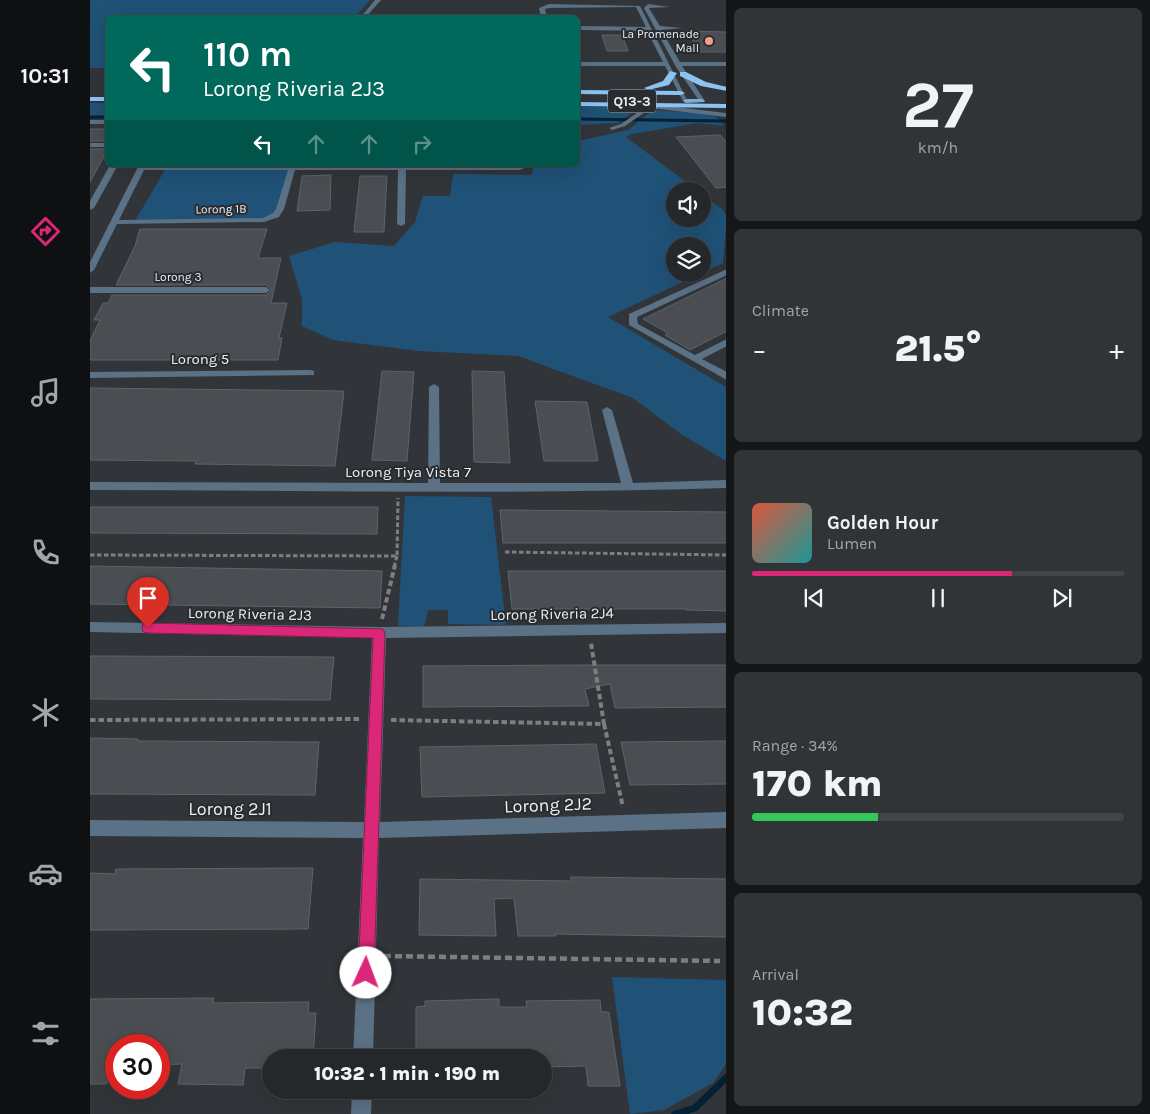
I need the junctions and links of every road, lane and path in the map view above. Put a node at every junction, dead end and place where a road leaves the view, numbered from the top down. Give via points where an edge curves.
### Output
1 (378, 0) edge
2 (636, 5) edge
3 (646, 5) edge
4 (666, 7) dead end
5 (365, 15) edge
6 (543, 15) edge
7 (582, 28) dead end
8 (658, 28) junction
9 (679, 28) dead end
10 (649, 29) junction
11 (580, 64) edge
12 (667, 64) junction
13 (679, 64) junction
14 (726, 64) edge
15 (673, 73) junction
16 (683, 74) junction
17 (726, 89) edge
18 (580, 92) edge
19 (602, 92) junction
20 (682, 93) junction
21 (696, 93) junction
22 (726, 93) edge
23 (686, 101) junction
24 (702, 101) junction
25 (726, 101) edge
26 (580, 103) edge
27 (580, 103) edge
28 (650, 106) junction
29 (726, 106) edge
30 (726, 116) edge
31 (90, 122) edge
32 (105, 122) edge
33 (612, 128) dead end
34 (90, 145) edge
35 (105, 145) edge
36 (113, 167) edge
37 (142, 167) edge
38 (293, 167) edge
39 (348, 167) edge
40 (402, 168) junction
41 (520, 168) dead end
42 (90, 192) edge
43 (99, 192) junction
44 (90, 208) edge
45 (115, 222) junction
46 (401, 224) dead end
47 (90, 270) edge
48 (726, 271) edge
49 (90, 290) edge
50 (266, 290) dead end
51 (726, 342) edge
52 (694, 359) junction
53 (310, 373) dead end
54 (90, 375) edge
55 (726, 377) edge
56 (434, 387) dead end
57 (607, 410) dead end
58 (726, 484) edge
59 (90, 486) edge
60 (628, 487) junction
61 (398, 488) junction
62 (434, 488) junction
63 (504, 552) dead end
64 (90, 555) edge
65 (726, 555) edge
66 (397, 556) junction
67 (90, 627) edge
68 (726, 628) edge
69 (379, 633) junction
70 (604, 724) dead end
71 (726, 820) edge
72 (626, 823) junction
73 (90, 828) edge
74 (370, 830) junction
75 (366, 956) junction
76 (720, 961) dead end
77 (363, 1049) edge
78 (362, 1099) edge
79 (361, 1114) edge

1 - 5 street
2 - 3 street
2 - 6 street via 549,6 542,8
2 - 10 street
3 - 4 street
3 - 8 street
7 - 10 street
8 - 9 street
8 - 13 street
10 - 12 street
11 - 12 street
12 - 15 street
13 - 14 street
13 - 16 street
15 - 19 highway via 666,83 656,87
15 - 20 street
16 - 17 highway via 704,84
16 - 21 street
18 - 19 highway, Q13-3
19 - 20 highway, Q13-3
20 - 21 main road, Q13-3
20 - 23 street
21 - 22 highway, Q13-3
21 - 24 street
23 - 24 main road, Q13-3
23 - 26 highway, Q13-3
24 - 25 highway, Q13-3
24 - 28 highway
27 - 28 highway
28 - 29 highway
28 - 30 street
28 - 33 street via 623,126
31 - 32 street
34 - 35 street
36 - 43 street
37 - 45 street
38 - 45 street, Lorong 1B via 280,209 271,218
39 - 40 street
40 - 41 street
40 - 46 street
42 - 43 street
43 - 44 street
45 - 47 street
48 - 52 street via 632,316 634,325
49 - 50 street, Lorong 3
51 - 52 street
52 - 55 street
53 - 54 street, Lorong 5
56 - 62 street
57 - 60 street
58 - 60 street, Lorong Tiya Vista 7
59 - 61 street, Lorong Tiya Vista 7
60 - 62 street, Lorong Tiya Vista 7
61 - 62 street, Lorong Tiya Vista 7
61 - 66 path
63 - 65 path
64 - 66 path
66 - 69 path
67 - 69 street, Lorong Riveria 2J3
68 - 69 street, Lorong Riveria 2J4
69 - 74 street
70 - 72 path
71 - 72 street, Lorong 2J2
72 - 74 street, Lorong 2J2
73 - 74 street, Lorong 2J1
74 - 75 street
75 - 76 path
75 - 77 street
78 - 79 street

